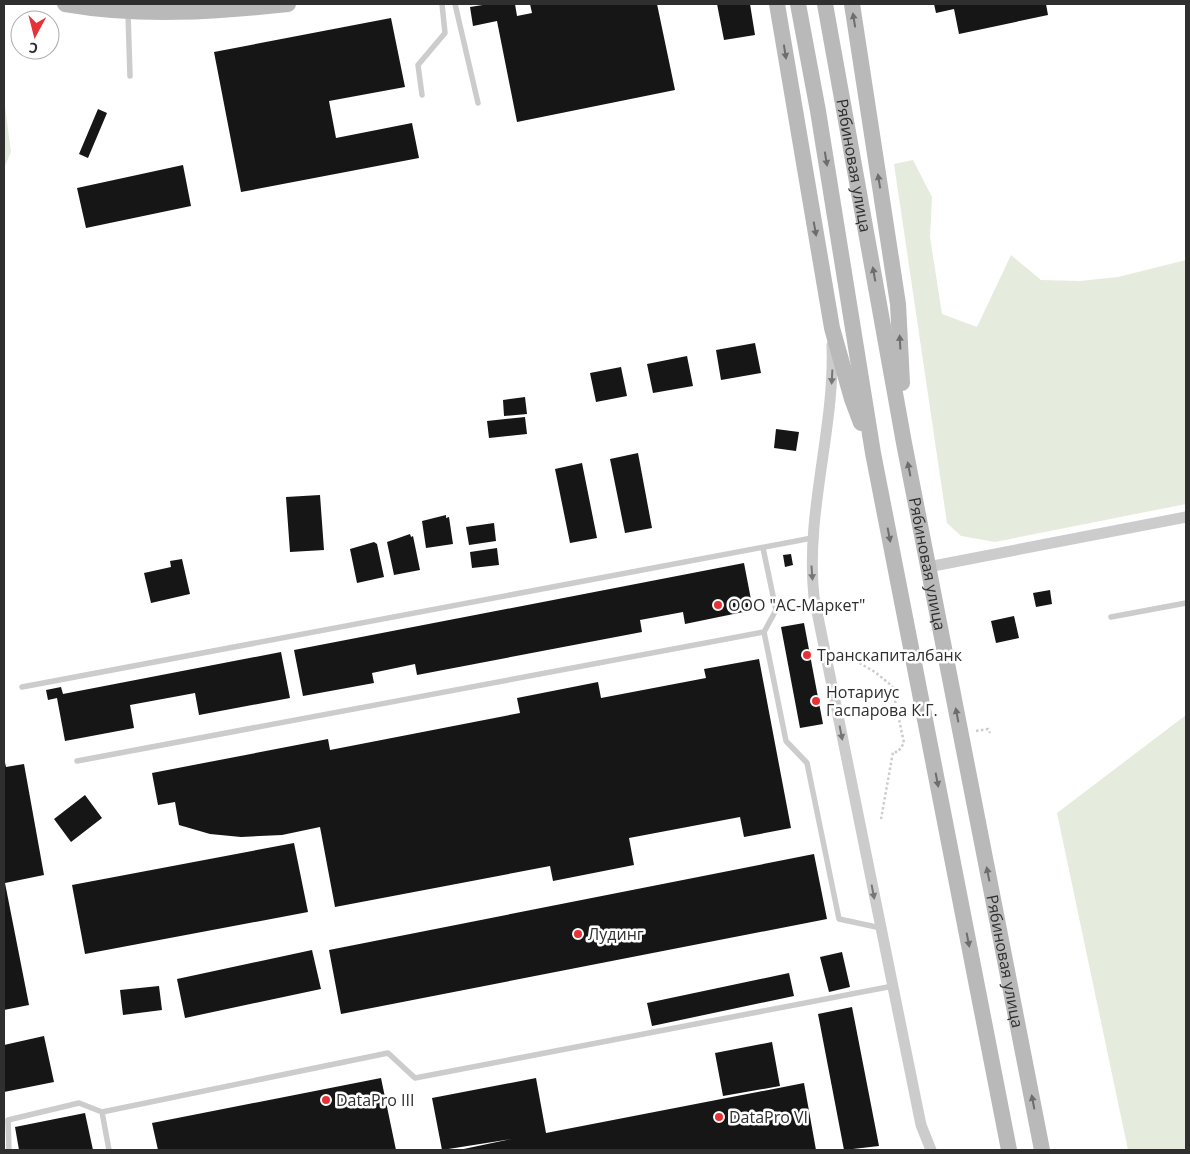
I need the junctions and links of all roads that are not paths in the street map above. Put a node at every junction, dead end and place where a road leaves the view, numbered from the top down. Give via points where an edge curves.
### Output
1 (66, 4) edge
2 (248, 4) edge
3 (283, 4) edge
4 (442, 4) edge
5 (456, 4) edge
6 (777, 4) edge
7 (798, 4) edge
8 (825, 4) edge
9 (852, 4) edge
10 (128, 11) junction
11 (130, 76) dead end
12 (422, 95) dead end
13 (478, 103) dead end
14 (832, 328) junction
15 (904, 443) junction
16 (873, 453) junction
17 (1186, 517) edge
18 (812, 538) junction
19 (763, 548) junction
20 (928, 567) junction
21 (1186, 604) edge
22 (1111, 618) dead end
23 (764, 632) junction
24 (22, 688) dead end
25 (77, 761) dead end
26 (881, 928) junction
27 (892, 986) junction
28 (102, 1112) junction
29 (9, 1150) edge
30 (109, 1150) edge
31 (930, 1150) edge
32 (1009, 1150) edge
33 (1042, 1150) edge

1 - 10 main road
2 - 3 main road
3 - 10 main road via 181,12
4 - 12 lane via 445,33 418,65
5 - 13 lane
6 -> 14 main road
7 -> 16 main road, Рябиновая улица
15 -> 8 main road, Рябиновая улица
15 -> 9 main road via 898,304
10 - 11 lane
14 - 16 main road via 852,399
14 -> 18 street via 831,404
20 -> 15 main road, Рябиновая улица
16 -> 32 main road, Рябиновая улица
17 - 20 street
18 - 19 lane
18 -> 26 street via 814,597
19 - 23 lane via 776,610
19 - 24 lane
33 -> 20 main road, Рябиновая улица
21 - 22 lane
23 - 25 lane
23 - 26 lane via 786,741 807,763 840,919
26 - 27 street
27 - 28 lane via 415,1078 388,1053
27 - 31 street via 921,1125
28 - 29 lane via 79,1103 8,1120
28 - 30 lane

